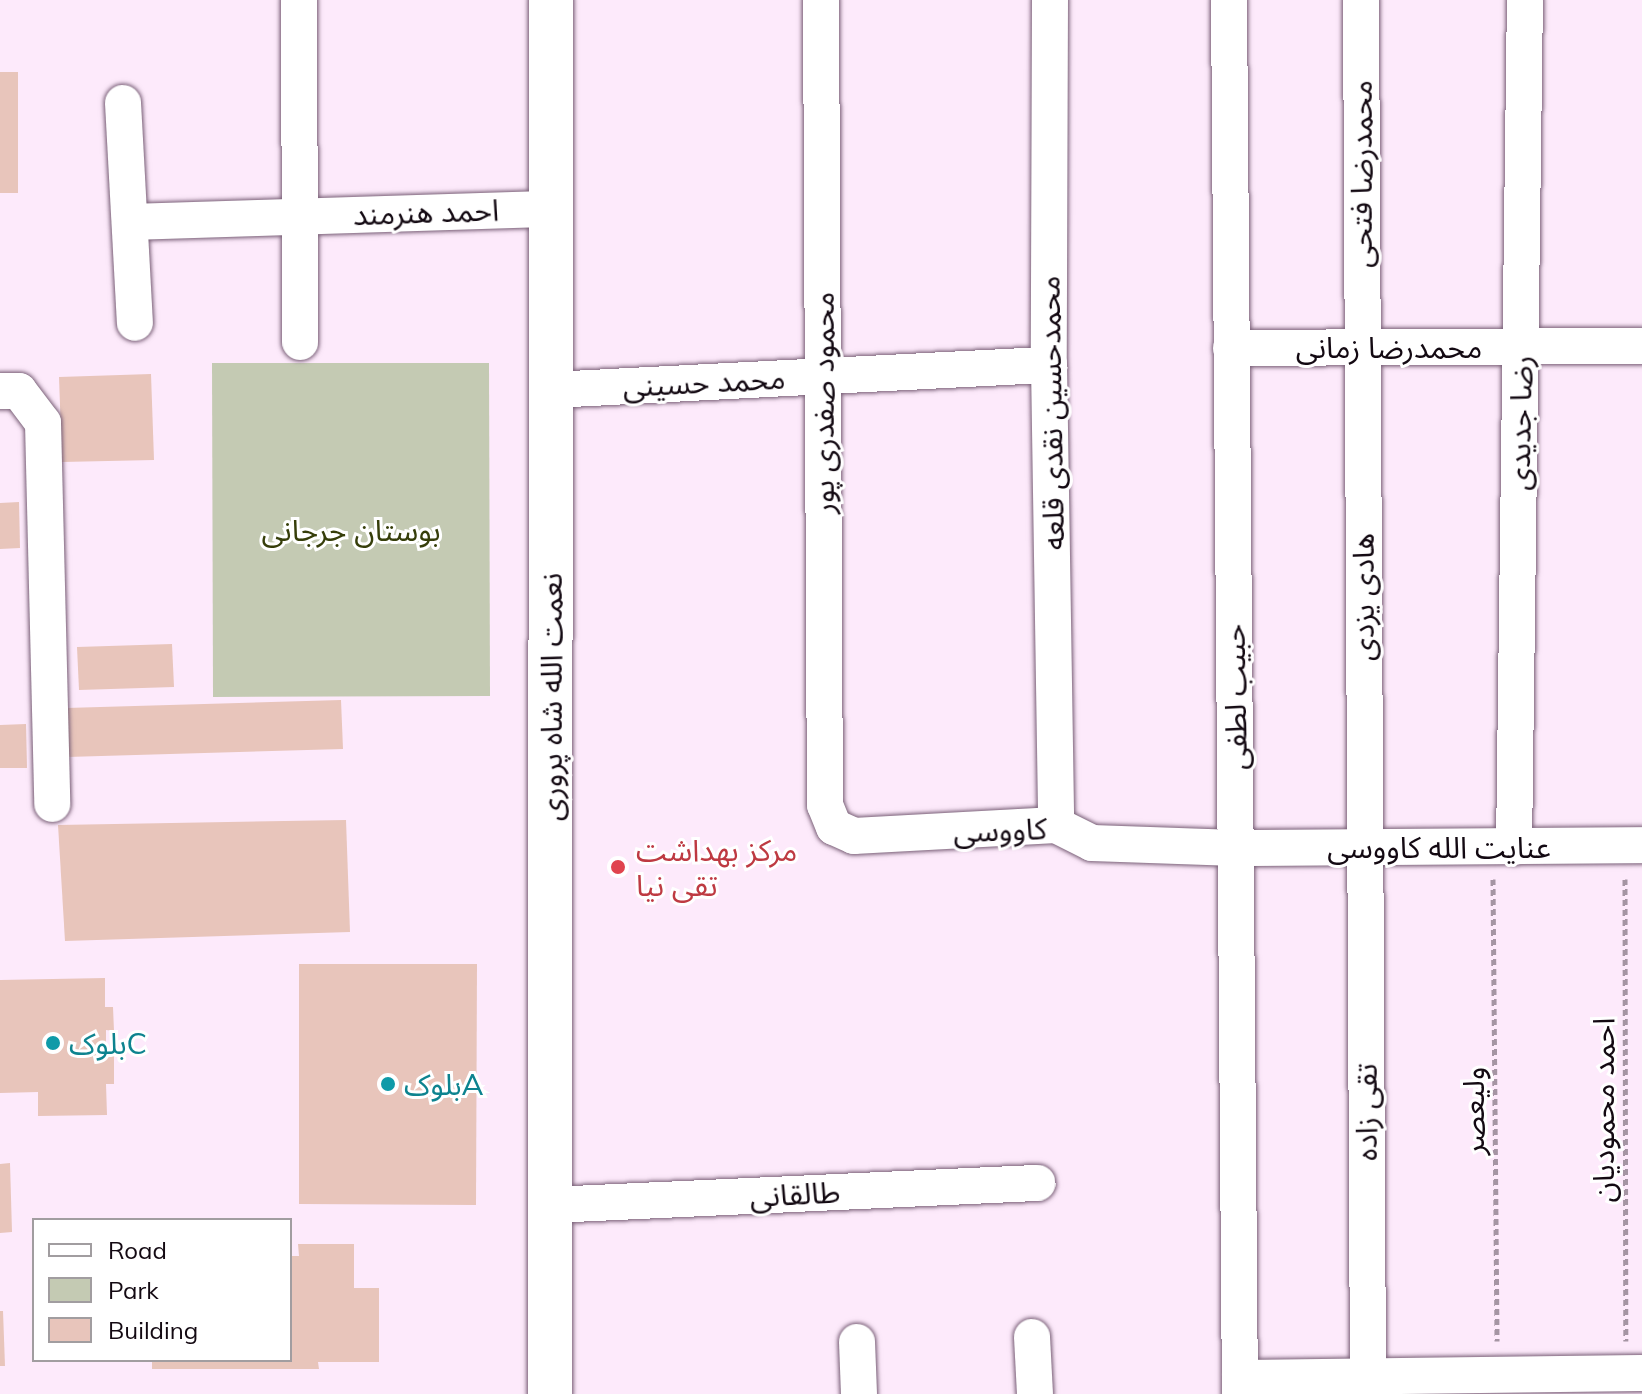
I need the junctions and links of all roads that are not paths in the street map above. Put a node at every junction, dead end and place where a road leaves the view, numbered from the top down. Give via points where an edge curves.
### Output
1 (299, 0) edge
2 (551, 0) edge
3 (821, 0) edge
4 (1050, 0) edge
5 (1229, 0) edge
6 (1361, 0) edge
7 (1525, 0) edge
8 (123, 103) dead end
9 (551, 209) junction
10 (301, 216) junction
11 (132, 222) junction
12 (135, 323) dead end
13 (300, 342) dead end
14 (1642, 346) edge
15 (1361, 347) junction
16 (1521, 347) junction
17 (1231, 348) junction
18 (1049, 365) junction
19 (822, 377) junction
20 (551, 390) junction
21 (0, 391) edge
22 (52, 804) dead end
23 (825, 805) joint
24 (1056, 825) junction
25 (1504, 846) junction
26 (1633, 846) edge
27 (1365, 847) junction
28 (1236, 848) junction
29 (1038, 1183) dead end
30 (551, 1205) junction
31 (1032, 1337) dead end
32 (857, 1342) dead end
33 (1368, 1376) junction
34 (1631, 1380) edge
35 (1497, 1384) edge
36 (1240, 1386) edge
37 (550, 1394) edge
38 (859, 1394) edge
39 (1035, 1394) edge

1 - 10 street
2 - 9 main road, نعمت الله شاه پروری
3 - 19 street, محمود صفدری پور
4 - 18 street, محمدحسین نقدی قلعه
5 - 17 street, حبیب لطفی
6 - 15 street, محمدرضا فتحی
7 - 16 street, رضا جدیدی
8 - 11 street
9 - 10 street, احمد هنرمند
9 - 20 main road, نعمت الله شاه پروری
10 - 11 street, احمد هنرمند
10 - 13 street
11 - 12 street
14 - 16 street, محمدرضا زمانی
15 - 16 street, محمدرضا زمانی
15 - 17 street, محمدرضا زمانی
15 - 27 street, هادی یزدی
16 - 25 street, رضا جدیدی
17 - 28 street, حبیب لطفی
18 - 19 street, محمد حسینی
18 - 24 street, محمدحسین نقدی قلعه
19 - 20 street, محمد حسینی
19 - 23 street, محمود صفدری پور
20 - 30 main road, نعمت الله شاه پروری
21 - 22 street via 19,391 43,423
23 - 24 street, کاووسی via 834,827 854,836
24 - 28 street, کاووسی via 1092,843
25 - 26 street, عنایت‌ الله کاووسی
25 - 27 street, عنایت‌ الله کاووسی
27 - 28 street, عنایت‌ الله کاووسی
27 - 33 street, تقی زاده
28 - 36 street, حبیب لطفی
29 - 30 street, طالقانی
30 - 37 main road, نعمت الله شاه پروری
31 - 39 street
32 - 38 street
33 - 35 street
33 - 36 street
34 - 35 street

